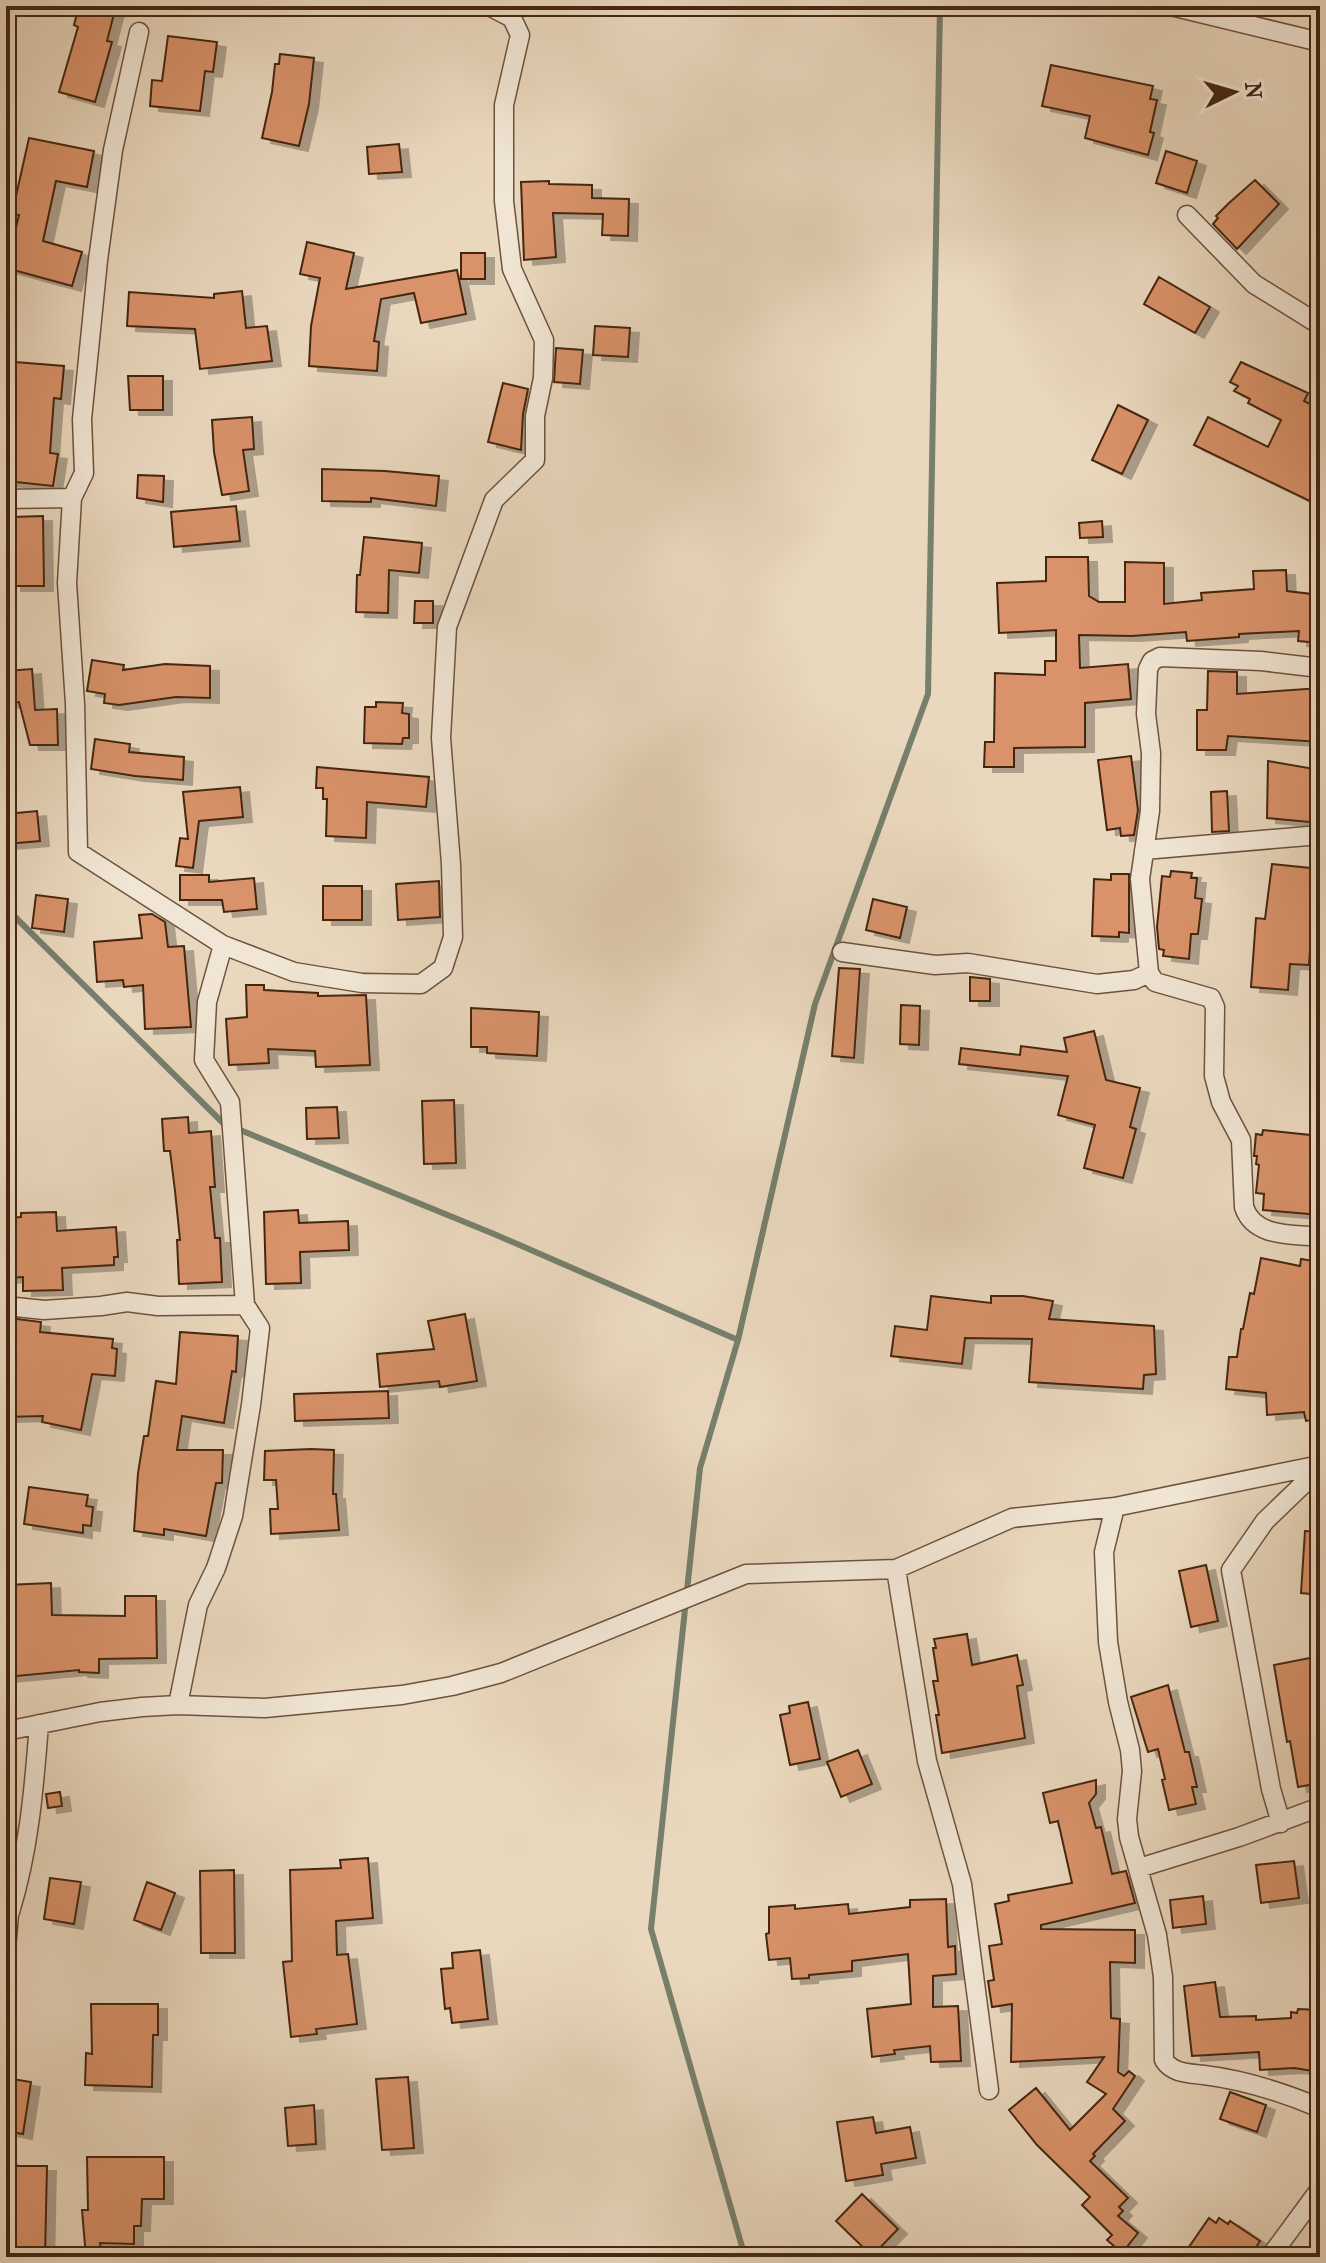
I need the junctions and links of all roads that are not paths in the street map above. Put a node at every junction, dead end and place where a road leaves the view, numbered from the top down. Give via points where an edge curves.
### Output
1 (489, 6) edge
2 (1171, 6) edge
3 (139, 32) dead end
4 (1320, 42) edge
5 (1187, 215) dead end
6 (1320, 325) edge
7 (72, 498) junction
8 (6, 499) edge
9 (1320, 668) edge
10 (1320, 835) edge
11 (1144, 850) junction
12 (223, 945) junction
13 (842, 952) dead end
14 (1149, 973) junction
15 (1320, 1237) edge
16 (245, 1305) junction
17 (6, 1306) edge
18 (1320, 1466) edge
19 (1115, 1507) junction
20 (896, 1569) junction
21 (178, 1705) junction
22 (39, 1724) junction
23 (6, 1731) edge
24 (1320, 1807) edge
25 (1281, 1823) junction
26 (1139, 1868) junction
27 (6, 1884) edge
28 (10, 1912) junction
29 (6, 1949) edge
30 (989, 2090) dead end
31 (1320, 2108) edge
32 (1320, 2189) edge
33 (1270, 2257) edge

1 - 12 street via 512,18 520,35 504,105 504,201 512,269 544,340 543,378 535,416 535,460 494,500 447,627 441,738 453,937 443,968 421,984 362,983 294,972
2 - 4 street
3 - 7 street via 109,182 87,351 84,473
5 - 6 street via 1254,284
7 - 8 street
7 - 12 street via 67,583 78,852
9 - 11 street via 1261,661 1152,661 1146,714 1150,811
10 - 11 street
11 - 14 street via 1140,879
12 - 16 street via 207,1002 204,1060 230,1102
13 - 14 street via 935,965 968,963 1097,984
14 - 15 street via 1155,982 1211,998 1215,1007 1214,1076 1241,1140 1247,1217 1272,1232
16 - 17 street via 127,1302 44,1310
16 - 21 street via 260,1328 238,1489 216,1568 198,1605
18 - 19 street
18 - 25 street via 1265,1521 1231,1570
19 - 20 street via 1012,1518
19 - 26 street via 1104,1552 1104,1590 1108,1642 1130,1750 1129,1837
20 - 21 street via 746,1574 501,1673 452,1686 265,1708
20 - 30 street via 927,1761 962,1884
21 - 22 street
22 - 23 street
22 - 28 street via 33,1808
24 - 25 street
25 - 26 street
26 - 31 street via 1163,1977 1167,2065 1276,2090
27 - 28 street
28 - 29 street
32 - 33 street

